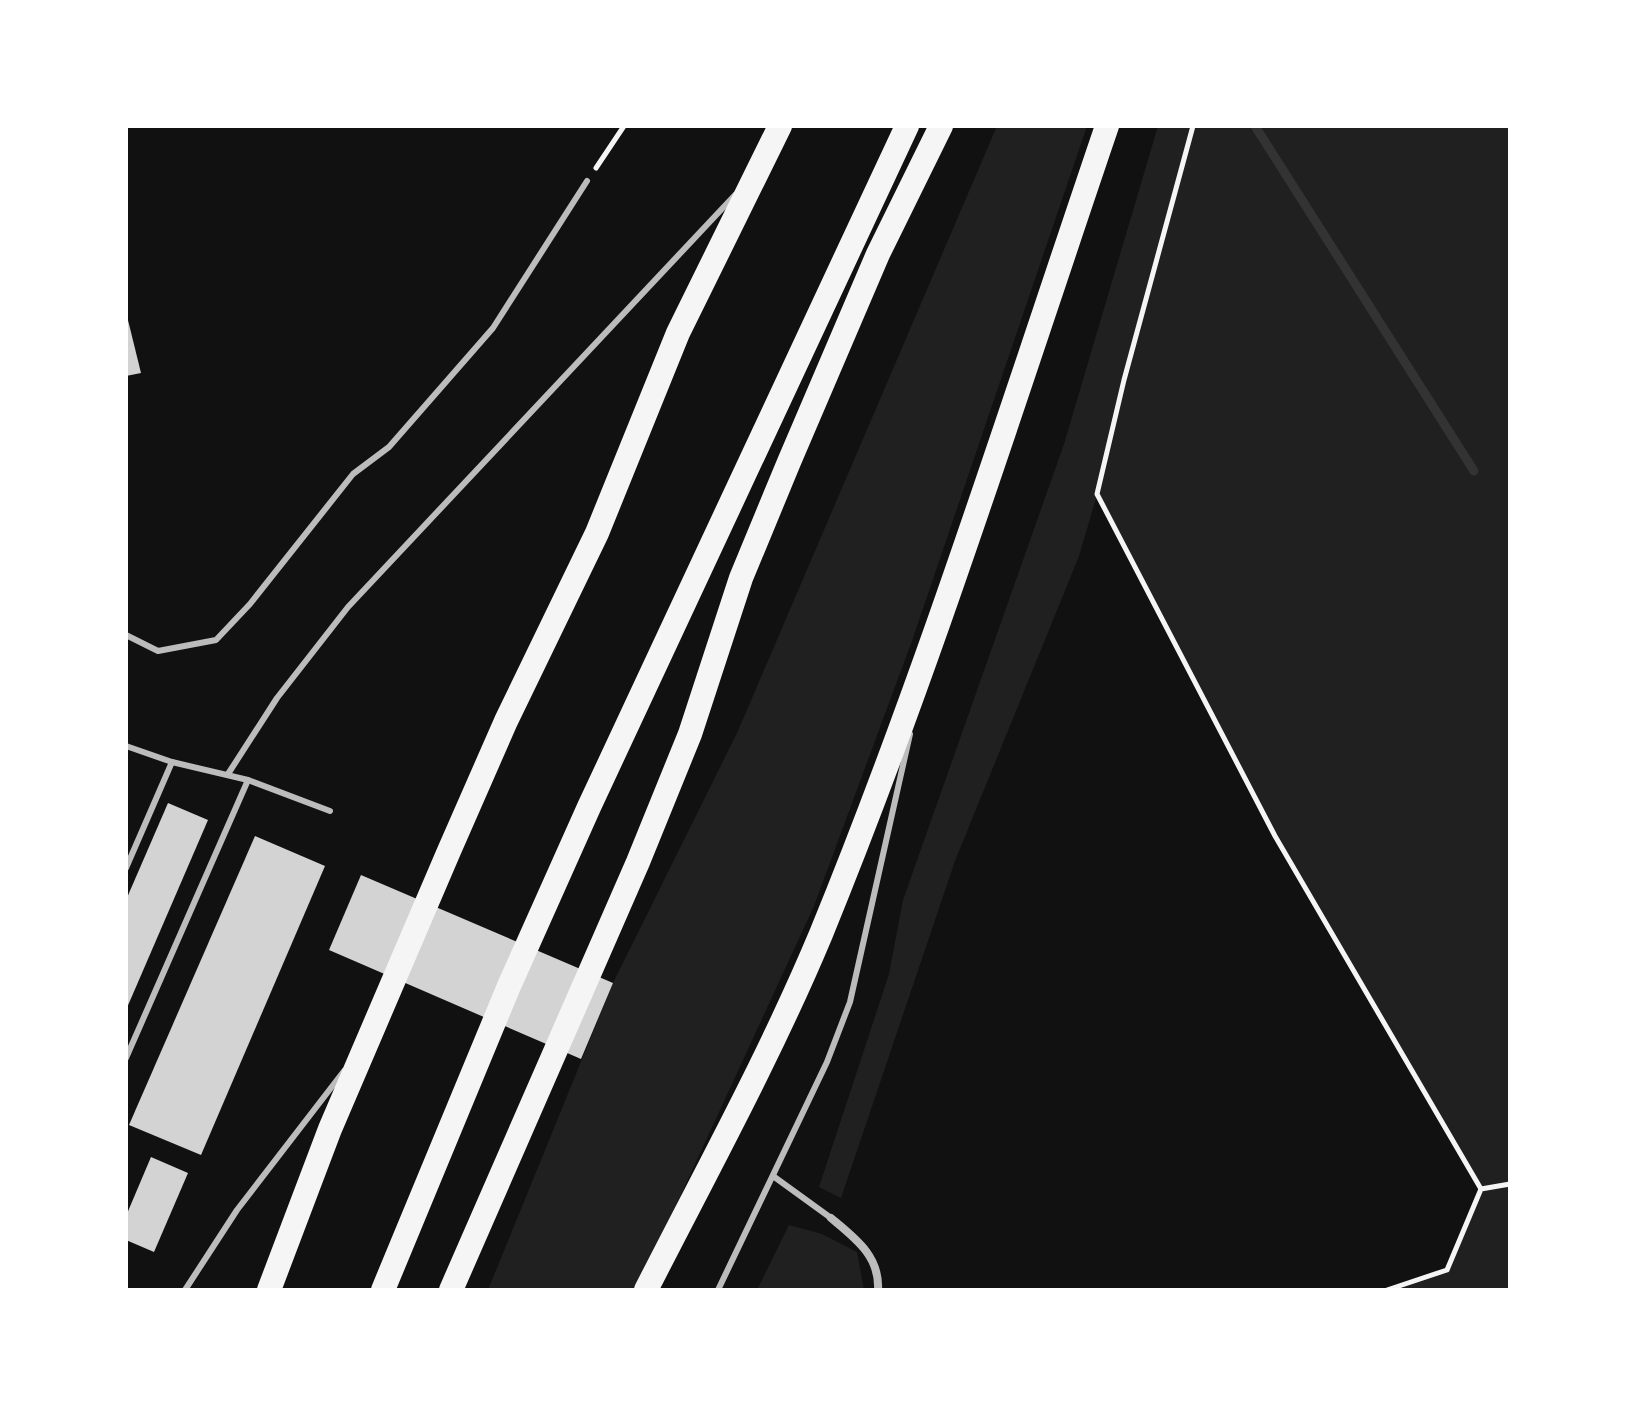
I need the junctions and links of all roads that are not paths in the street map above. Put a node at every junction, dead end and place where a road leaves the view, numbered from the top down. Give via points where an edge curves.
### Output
1 (780, 126) edge
2 (907, 126) edge
3 (941, 126) edge
4 (1107, 126) edge
5 (756, 172) junction
6 (587, 181) road end
7 (126, 635) edge
8 (931, 644) junction
9 (126, 746) edge
10 (172, 762) junction
11 (228, 774) junction
12 (248, 780) junction
13 (330, 811) dead end
14 (126, 868) edge
15 (368, 1040) junction
16 (126, 1058) edge
17 (773, 1176) junction
18 (831, 1218) joint
19 (185, 1290) edge
20 (269, 1290) edge
21 (383, 1290) edge
22 (451, 1290) edge
23 (646, 1290) edge
24 (718, 1290) edge
25 (878, 1290) edge

1 - 5 highway
2 - 21 highway via 589,807
3 - 22 highway via 878,254 789,462 741,578 681,757
4 - 8 highway
5 - 11 lane via 348,607 277,698
5 - 15 highway via 678,333 597,533 506,721
6 - 7 lane via 493,328 389,447 353,474 216,640 158,651
8 - 17 lane via 850,1002
8 - 23 highway via 771,1048
9 - 10 lane
10 - 11 lane
10 - 14 lane
11 - 12 lane
12 - 13 lane
12 - 16 lane
15 - 19 lane via 237,1210
15 - 20 highway
17 - 18 lane
17 - 24 lane
18 - 25 street via 874,1260

